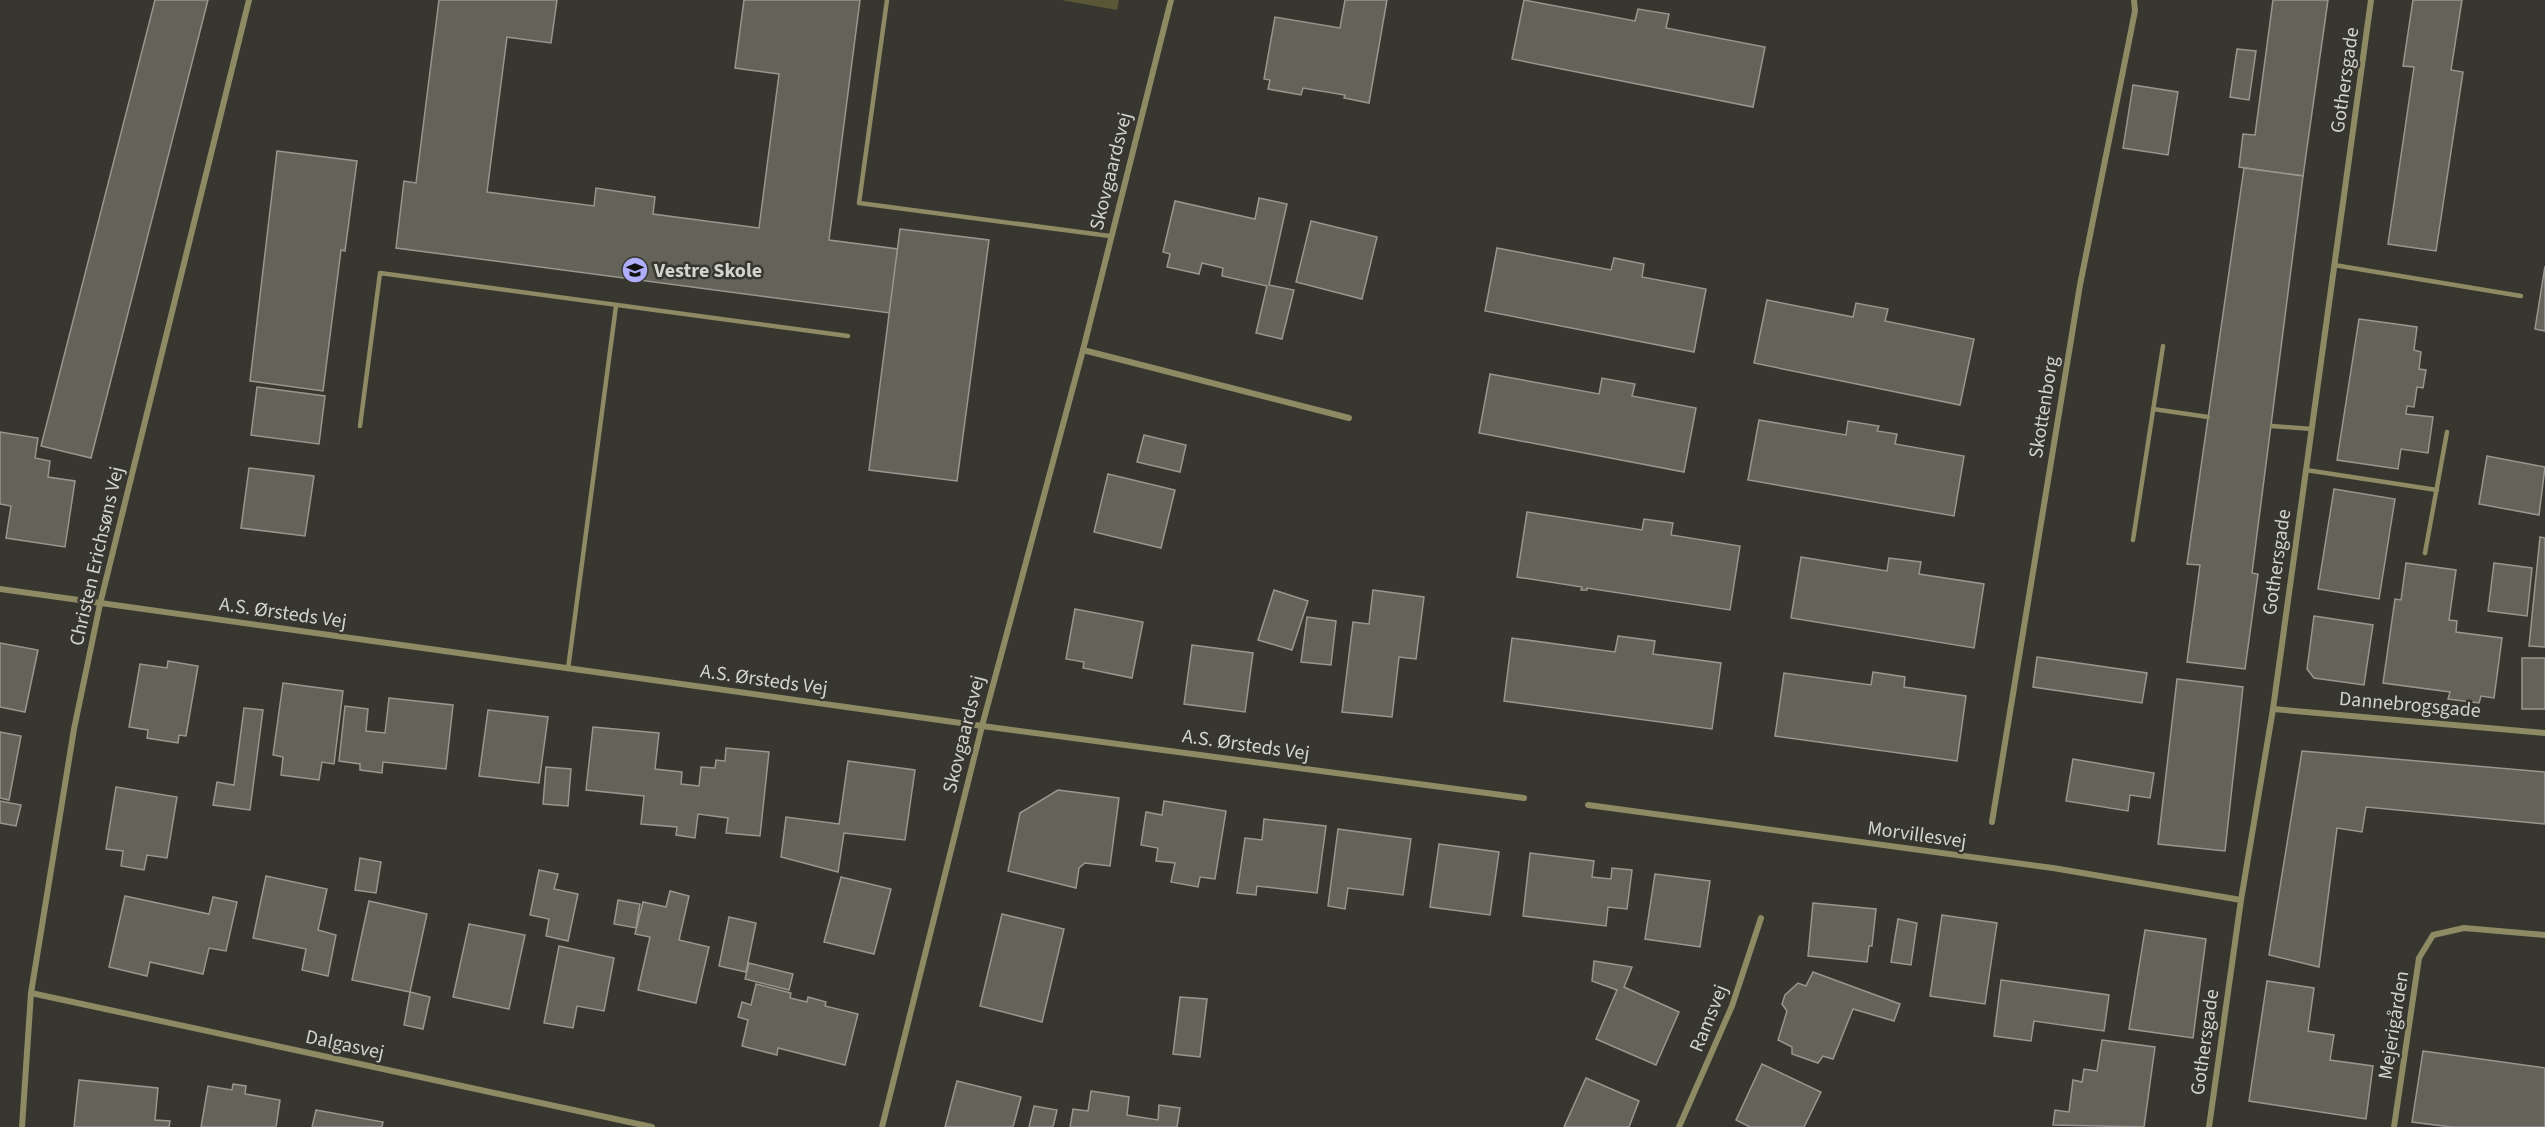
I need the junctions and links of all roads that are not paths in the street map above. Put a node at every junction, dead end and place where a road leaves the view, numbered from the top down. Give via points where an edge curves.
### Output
1 (249, 0) edge
2 (887, 0) edge
3 (1171, 0) edge
4 (2134, 0) edge
5 (2372, 0) edge
6 (1110, 236) junction
7 (2334, 265) junction
8 (2521, 296) dead end
9 (616, 306) junction
10 (848, 336) dead end
11 (2163, 346) dead end
12 (1083, 350) junction
13 (2153, 409) junction
14 (2208, 417) dead end
15 (1349, 418) dead end
16 (360, 426) dead end
17 (2272, 426) dead end
18 (2312, 429) junction
19 (2446, 432) dead end
20 (2306, 470) junction
21 (2437, 490) junction
22 (2133, 540) dead end
23 (2425, 553) dead end
24 (0, 589) edge
25 (100, 604) junction
26 (568, 669) junction
27 (2272, 709) junction
28 (982, 726) junction
29 (2545, 732) edge
30 (1524, 798) dead end
31 (1588, 805) dead end
32 (1992, 822) dead end
33 (2241, 900) junction
34 (1761, 918) dead end
35 (2545, 935) edge
36 (31, 993) junction
37 (22, 1127) edge
38 (652, 1127) edge
39 (882, 1127) edge
40 (1679, 1127) edge
41 (2209, 1127) edge
42 (2394, 1127) edge

1 - 25 street, Christen Erichsøns Vej
2 - 6 lane via 859,203
3 - 6 street, Skovgaardsvej
4 - 32 street, Skottenborg via 2135,11 2078,295
5 - 7 street, Gothersgade
6 - 12 street, Skovgaardsvej
7 - 8 lane
7 - 18 street, Gothersgade
9 - 10 lane
9 - 16 lane via 380,273
9 - 26 lane
11 - 13 lane
12 - 15 street
12 - 28 street, Skovgaardsvej
13 - 14 lane
13 - 22 lane
17 - 18 lane
18 - 20 street, Gothersgade
19 - 21 lane
20 - 21 lane
20 - 27 street, Gothersgade
21 - 23 lane
24 - 25 street, A.S. Ørsteds Vej
25 - 26 street, A.S. Ørsteds Vej
25 - 36 street, Christen Erichsøns Vej via 74,729
26 - 28 street, A.S. Ørsteds Vej
27 - 29 street, Dannebrogsgade
27 - 33 street, Gothersgade
28 - 30 street, A.S. Ørsteds Vej
28 - 39 street, Skovgaardsvej
31 - 33 street, Morvillesvej via 2053,868
33 - 41 street, Gothersgade
34 - 40 street, Ramsvej via 1732,1006
35 - 42 street, Mejerigården via 2463,928 2433,935 2420,958
36 - 37 street, Christen Erichsøns Vej
36 - 38 street, Dalgasvej

